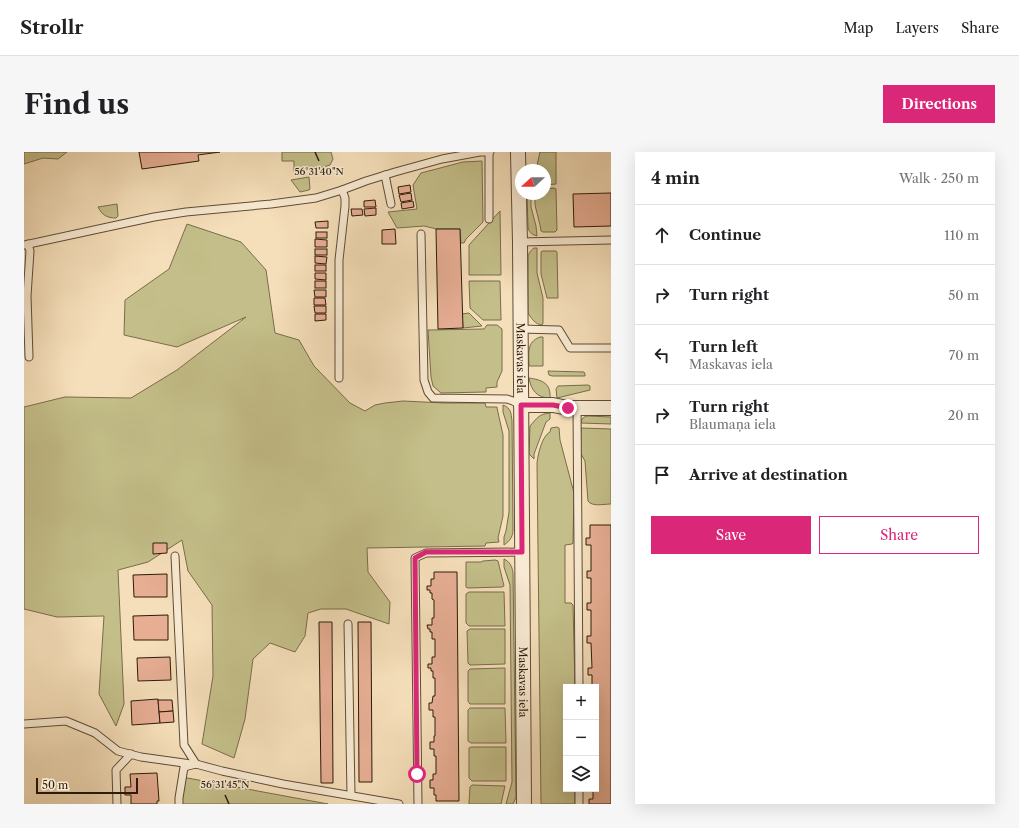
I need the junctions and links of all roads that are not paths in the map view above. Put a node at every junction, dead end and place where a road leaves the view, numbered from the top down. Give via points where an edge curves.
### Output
1 (489, 152) edge
2 (518, 152) edge
3 (385, 175) junction
4 (342, 190) junction
5 (391, 204) dead end
6 (489, 219) dead end
7 (421, 234) dead end
8 (611, 240) edge
9 (520, 242) junction
10 (26, 244) edge
11 (520, 329) junction
12 (611, 348) edge
13 (29, 357) dead end
14 (339, 378) dead end
15 (611, 400) edge
16 (577, 404) junction
17 (521, 405) junction
18 (611, 408) edge
19 (522, 552) junction
20 (175, 556) dead end
21 (348, 624) dead end
22 (579, 684) edge
23 (24, 724) edge
24 (131, 754) junction
25 (196, 764) junction
26 (579, 792) edge
27 (351, 795) junction
28 (117, 804) edge
29 (179, 804) edge
30 (399, 804) edge
31 (418, 804) edge
32 (524, 804) edge
33 (579, 804) edge

1 - 3 lane via 442,159
1 - 6 lane
2 - 9 street, Maskavas iela
3 - 4 lane
3 - 5 lane
4 - 10 lane via 316,198 154,217
4 - 14 lane via 345,206 339,260
7 - 17 lane via 424,380 428,392 433,398 507,399
8 - 9 lane
9 - 11 street, Maskavas iela
10 - 13 lane via 30,250 27,296
11 - 12 lane via 559,330 570,348
11 - 17 street, Maskavas iela
15 - 16 street
16 - 17 street via 568,408 553,405
16 - 18 street
16 - 22 lane
17 - 19 street, Maskavas iela
19 - 31 lane via 426,552 415,558
19 - 32 street, Maskavas iela
20 - 25 lane via 184,745
21 - 27 lane
23 - 24 lane via 66,721 95,733 118,751
24 - 25 lane
24 - 28 lane via 116,770
25 - 27 lane
25 - 29 lane via 184,767
26 - 33 lane
27 - 30 lane

